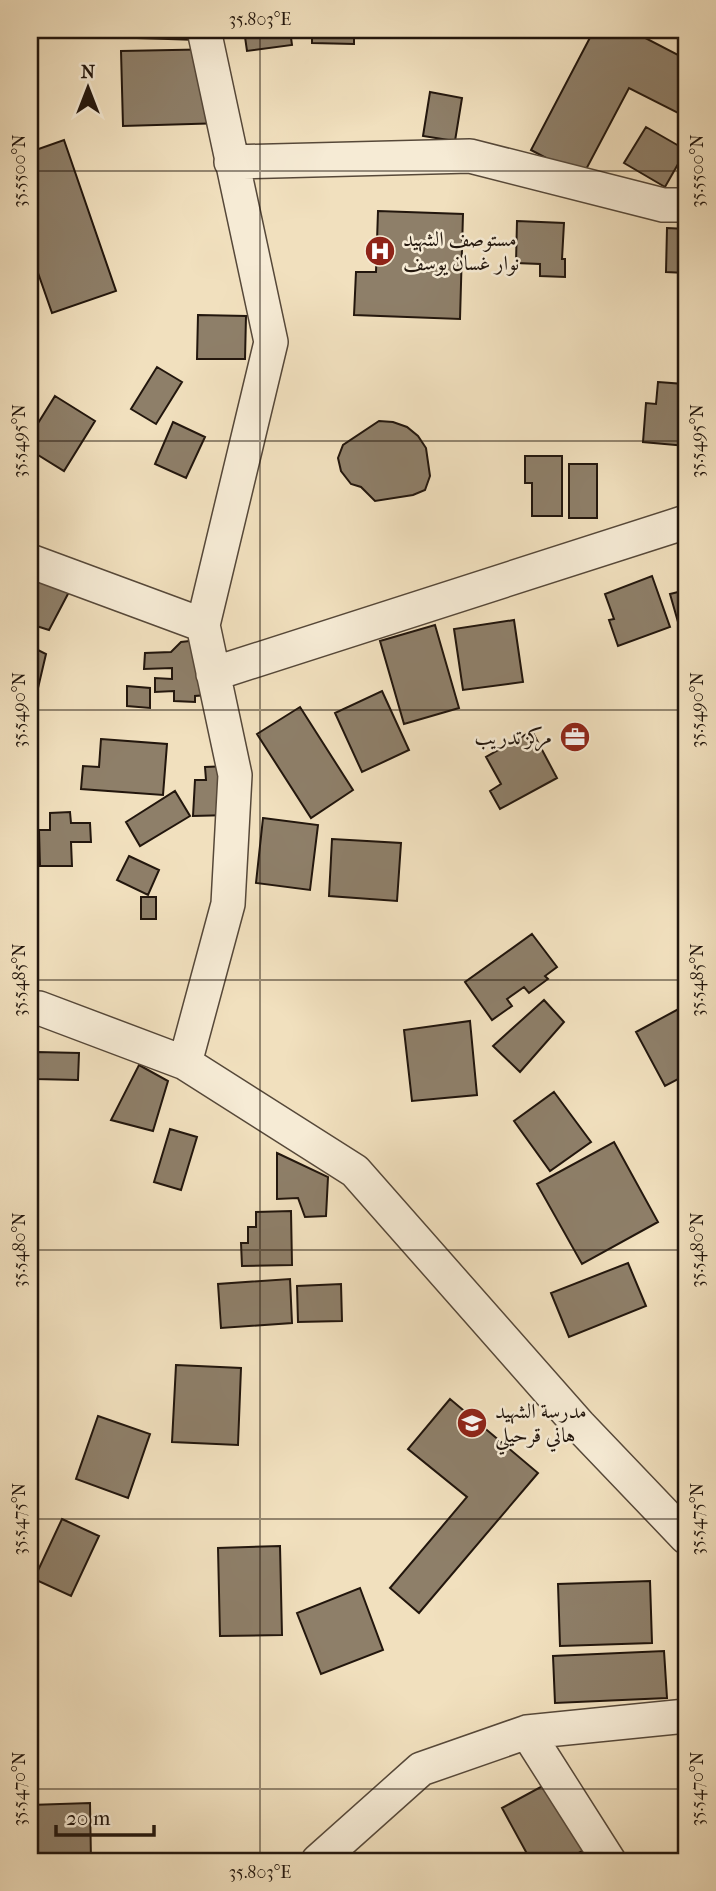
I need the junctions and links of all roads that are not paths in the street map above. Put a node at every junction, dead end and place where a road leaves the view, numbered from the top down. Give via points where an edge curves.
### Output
1 (204, 30) edge
2 (231, 162) junction
3 (686, 205) edge
4 (686, 522) edge
5 (30, 561) edge
6 (203, 625) junction
7 (213, 674) junction
8 (30, 1012) edge
9 (185, 1063) junction
10 (686, 1536) edge
11 (686, 1716) edge
12 (527, 1732) junction
13 (318, 1861) edge
14 (608, 1861) edge

1 - 2 street
2 - 3 street via 470,156 663,205
2 - 6 street via 271,342
4 - 7 street
5 - 6 street
6 - 7 street
7 - 9 street via 235,775 228,904
8 - 9 street via 39,1009
9 - 10 street via 355,1171 579,1425
11 - 12 street
12 - 13 street via 421,1769
12 - 14 street

